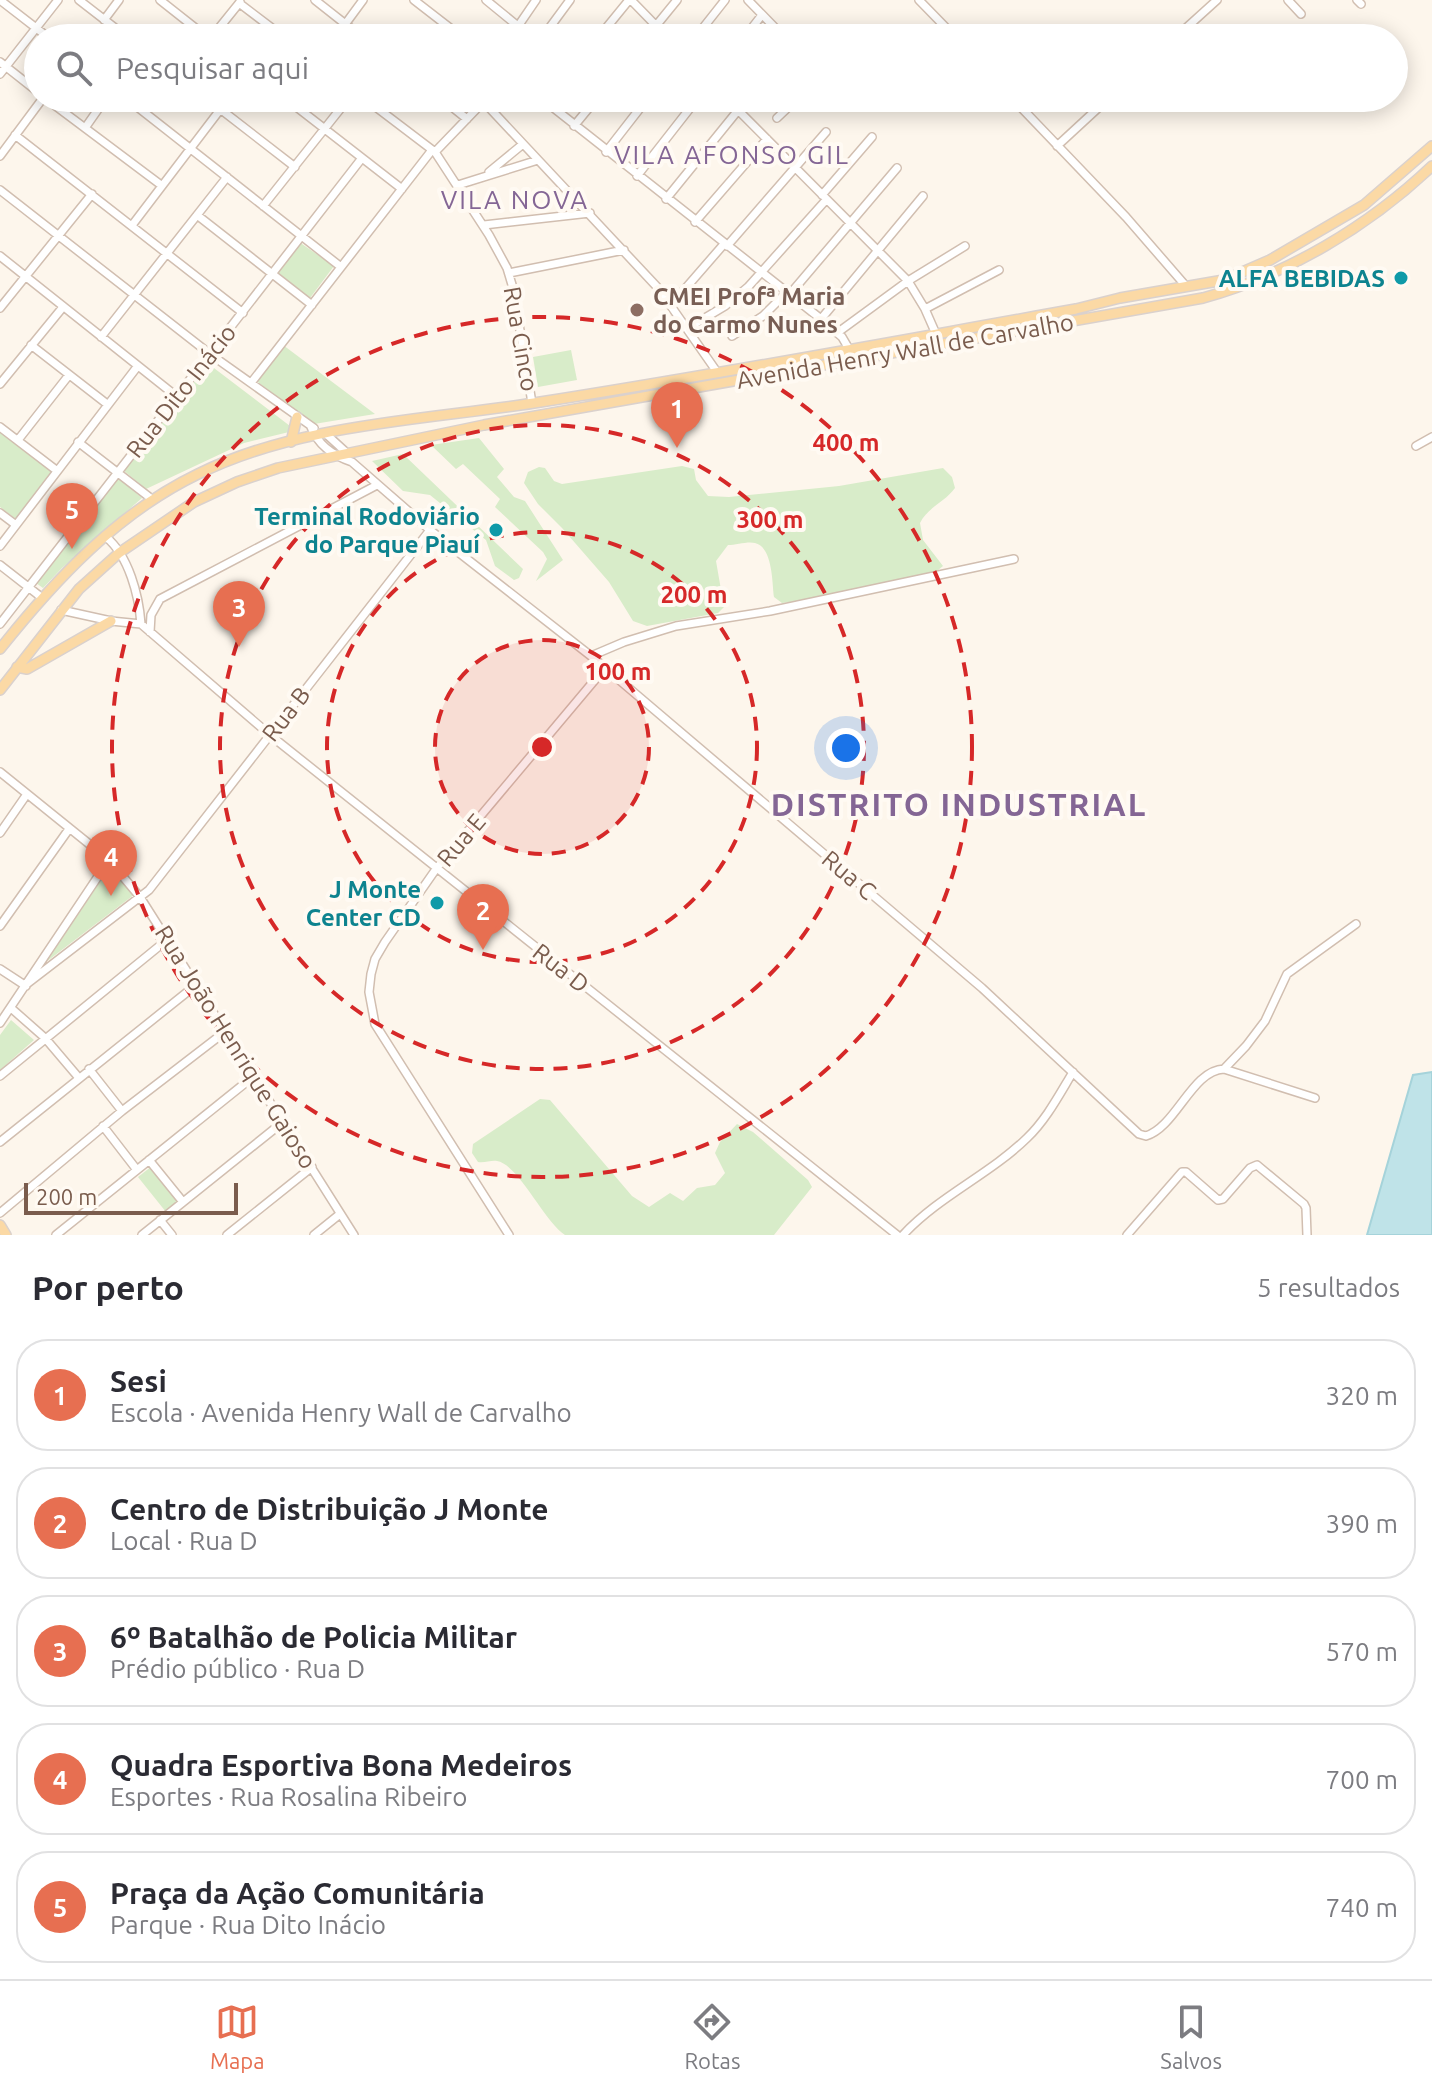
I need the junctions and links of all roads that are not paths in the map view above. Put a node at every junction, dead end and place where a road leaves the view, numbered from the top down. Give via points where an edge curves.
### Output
1 (0, 0) edge
2 (58, 0) edge
3 (79, 0) edge
4 (119, 0) edge
5 (160, 0) edge
6 (180, 0) edge
7 (315, 0) edge
8 (363, 0) edge
9 (414, 0) edge
10 (486, 0) edge
11 (536, 0) edge
12 (570, 0) edge
13 (630, 0) edge
14 (677, 0) edge
15 (725, 0) edge
16 (748, 0) edge
17 (919, 0) edge
18 (1217, 0) edge
19 (1288, 0) edge
20 (240, 1) edge
21 (172, 9) junction
22 (1301, 14) dead end
23 (762, 15) junction
24 (104, 20) junction
25 (31, 24) edge
26 (39, 24) edge
27 (109, 24) edge
28 (192, 24) edge
29 (221, 24) edge
30 (266, 24) edge
31 (345, 24) joint
32 (445, 24) edge
33 (515, 24) edge
34 (521, 24) edge
35 (552, 24) edge
36 (610, 24) edge
37 (655, 24) edge
38 (657, 24) edge
39 (706, 24) edge
40 (755, 24) edge
41 (771, 24) edge
42 (942, 24) edge
43 (1190, 24) edge
44 (24, 42) edge
45 (2, 67) edge
46 (24, 82) edge
47 (33, 112) edge
48 (63, 112) edge
49 (96, 112) edge
50 (144, 112) edge
51 (218, 112) edge
52 (223, 112) edge
53 (303, 112) edge
54 (338, 112) edge
55 (382, 112) edge
56 (458, 112) edge
57 (473, 112) edge
58 (495, 112) edge
59 (559, 112) edge
60 (586, 112) edge
61 (637, 112) edge
62 (687, 112) edge
63 (736, 112) edge
64 (740, 112) edge
65 (783, 112) edge
66 (1025, 112) edge
67 (1094, 112) edge
68 (777, 118) dead end
69 (467, 119) junction
70 (574, 126) junction
71 (85, 128) junction
72 (325, 129) junction
73 (826, 132) dead end
74 (15, 135) junction
75 (872, 137) dead end
76 (767, 139) junction
77 (523, 144) junction
78 (1057, 146) junction
79 (1432, 146) edge
80 (190, 148) junction
81 (433, 151) junction
82 (606, 152) junction
83 (0, 156) edge
84 (362, 158) junction
85 (538, 160) junction
86 (1432, 166) edge
87 (295, 167) junction
88 (795, 167) junction
89 (897, 168) dead end
90 (485, 176) junction
91 (637, 176) junction
92 (227, 177) junction
93 (161, 185) junction
94 (458, 185) junction
95 (402, 189) junction
96 (0, 190) edge
97 (92, 194) junction
98 (923, 196) dead end
99 (824, 198) junction
100 (666, 199) junction
101 (263, 206) junction
102 (590, 213) junction
103 (197, 215) junction
104 (1339, 221) junction
105 (695, 222) junction
106 (133, 224) junction
107 (849, 224) junction
108 (484, 225) junction
109 (1347, 231) junction
110 (301, 235) junction
111 (59, 236) junction
112 (726, 245) junction
113 (965, 246) dead end
114 (624, 250) junction
115 (877, 251) junction
116 (168, 252) junction
117 (0, 256) edge
118 (341, 267) junction
119 (999, 270) dead end
120 (274, 273) junction
121 (509, 273) junction
122 (761, 273) junction
123 (26, 277) junction
124 (908, 281) junction
125 (1189, 285) junction
126 (788, 293) junction
127 (135, 296) junction
128 (1124, 297) junction
129 (1194, 300) junction
130 (312, 305) junction
131 (671, 305) junction
132 (63, 307) junction
133 (0, 308) edge
134 (925, 309) junction
135 (1128, 312) junction
136 (243, 313) junction
137 (821, 319) junction
138 (688, 328) junction
139 (837, 333) junction
140 (936, 334) junction
141 (732, 336) dead end
142 (101, 337) junction
143 (919, 337) junction
144 (31, 345) junction
145 (849, 349) junction
146 (919, 349) junction
147 (210, 354) junction
148 (848, 362) junction
149 (137, 367) junction
150 (717, 372) junction
151 (69, 375) junction
152 (688, 377) junction
153 (1, 381) edge
154 (251, 383) junction
155 (690, 389) junction
156 (176, 396) junction
157 (532, 403) junction
158 (107, 404) junction
159 (448, 415) junction
160 (297, 417) junction
161 (0, 427) edge
162 (313, 432) junction
163 (328, 434) junction
164 (1432, 437) edge
165 (18, 440) junction
166 (418, 440) junction
167 (78, 442) junction
168 (291, 442) junction
169 (1416, 446) dead end
170 (336, 457) junction
171 (350, 458) junction
172 (56, 470) junction
173 (118, 473) junction
174 (377, 485) junction
175 (153, 500) junction
176 (0, 513) edge
177 (16, 525) junction
178 (430, 530) junction
179 (106, 537) junction
180 (0, 546) edge
181 (119, 553) junction
182 (1014, 559) dead end
183 (0, 565) edge
184 (28, 588) junction
185 (41, 597) junction
186 (61, 610) junction
187 (111, 621) junction
188 (0, 624) edge
189 (141, 624) junction
190 (150, 632) junction
191 (0, 649) edge
192 (591, 656) junction
193 (17, 667) junction
194 (604, 669) junction
195 (0, 690) edge
196 (270, 735) junction
197 (0, 772) edge
198 (27, 794) junction
199 (69, 829) junction
200 (0, 833) edge
201 (109, 860) junction
202 (436, 869) junction
203 (140, 897) junction
204 (1356, 924) dead end
205 (0, 926) edge
206 (168, 939) junction
207 (0, 969) edge
208 (27, 985) junction
209 (196, 985) junction
210 (11, 1008) junction
211 (0, 1023) edge
212 (226, 1031) junction
213 (45, 1038) junction
214 (89, 1069) junction
215 (1224, 1069) junction
216 (1073, 1072) junction
217 (0, 1076) edge
218 (254, 1076) junction
219 (79, 1078) junction
220 (1315, 1098) dead end
221 (122, 1111) junction
222 (283, 1122) junction
223 (103, 1126) junction
224 (0, 1142) edge
225 (149, 1160) junction
226 (312, 1167) junction
227 (137, 1170) junction
228 (183, 1202) junction
229 (0, 1213) edge
230 (340, 1214) junction
231 (160, 1220) junction
232 (0, 1225) edge
233 (6, 1235) edge
234 (56, 1235) edge
235 (142, 1235) edge
236 (172, 1235) edge
237 (227, 1235) edge
238 (314, 1235) edge
239 (354, 1235) edge
240 (509, 1235) edge
241 (900, 1235) edge
242 (1127, 1235) edge
243 (1307, 1235) edge

1 - 25 street
2 - 26 street
3 - 24 street
4 - 24 street
5 - 21 street
6 - 21 street
7 - 31 street
8 - 31 street
9 - 32 street
10 - 33 street
11 - 34 street
12 - 35 street
13 - 36 street
13 - 37 street
14 - 38 street
15 - 39 street
16 - 23 street
17 - 42 street
18 - 43 street
19 - 22 street
20 - 29 street
20 - 30 street
21 - 28 street
23 - 40 street
23 - 41 street
24 - 27 street
44 - 45 street
45 - 46 street
47 - 74 street
48 - 71 street
49 - 71 street
50 - 80 street
51 - 80 street
52 - 87 street
53 - 72 street
54 - 72 street
55 - 81 street, Rua Cinco
56 - 69 street
57 - 69 street
58 - 77 street
59 - 70 street
60 - 70 street
61 - 82 street
62 - 91 street
63 - 100 street
64 - 76 street
65 - 68 street
66 - 78 street
67 - 78 street
69 - 81 street
70 - 82 street
71 - 93 street
72 - 84 street
72 - 87 street
73 - 88 street
74 - 83 street
74 - 97 street
75 - 99 street
76 - 88 street
76 - 105 street
77 - 85 street
77 - 90 street
78 - 125 street
79 - 104 main road, Avenida Henry Wall de Carvalho
80 - 92 street
80 - 93 street
81 - 94 street, Rua Cinco
81 - 95 street
82 - 91 street
84 - 95 street
84 - 110 street, Rua Dito Inácio
85 - 90 street
85 - 102 street
86 - 109 main road, Avenida Henry Wall de Carvalho
87 - 101 street
88 - 99 street
88 - 112 street
89 - 107 street
90 - 94 street
91 - 100 street
92 - 101 street
92 - 103 street
93 - 106 street
94 - 108 street, Rua Cinco
95 - 118 street
96 - 111 street
97 - 106 street
97 - 111 street
98 - 115 street
99 - 107 street
99 - 122 street
100 - 105 street
101 - 110 street
102 - 108 street
102 - 114 street
103 - 116 street
103 - 120 street
104 - 109 main road
104 - 125 main road, Avenida Henry Wall de Carvalho via 1242,273
105 - 112 street
106 - 116 street
107 - 115 street
107 - 126 street
108 - 121 street, Rua Cinco
109 - 129 main road, Avenida Henry Wall de Carvalho via 1261,278
110 - 118 street
110 - 120 street, Rua Dito Inácio
111 - 123 street
111 - 127 street
112 - 122 street
112 - 131 street
113 - 124 street
114 - 121 street
114 - 131 street
115 - 124 street
115 - 137 street
116 - 127 street
116 - 136 street
117 - 123 street
118 - 130 street
119 - 134 street
120 - 130 street
120 - 136 street, Rua Dito Inácio
121 - 157 street, Rua Cinco
122 - 126 street
122 - 138 street via 735,299
123 - 132 street
123 - 133 street
124 - 134 street
124 - 139 street
125 - 128 main road, Avenida Henry Wall de Carvalho
125 - 129 main road via 1196,293
126 - 137 street
126 - 141 street
127 - 142 street
127 - 147 street
128 - 135 main road
128 - 140 main road, Avenida Henry Wall de Carvalho
129 - 135 main road, Avenida Henry Wall de Carvalho
130 - 154 street
131 - 138 street
132 - 142 street
132 - 144 street
134 - 140 street
135 - 146 main road, Avenida Henry Wall de Carvalho
136 - 147 street, Rua Dito Inácio
137 - 139 street
138 - 150 street
139 - 145 street
140 - 143 main road, Avenida Henry Wall de Carvalho
142 - 149 street
143 - 145 main road, Avenida Henry Wall de Carvalho
143 - 146 main road
144 - 151 street
144 - 153 street
145 - 148 main road
145 - 150 main road, Avenida Henry Wall de Carvalho
146 - 148 main road, Avenida Henry Wall de Carvalho
147 - 154 street
147 - 156 street, Rua Dito Inácio
148 - 155 main road, Avenida Henry Wall de Carvalho
149 - 156 street
149 - 158 street
150 - 152 main road, Avenida Henry Wall de Carvalho
151 - 158 street
151 - 165 street
152 - 155 main road
152 - 157 main road, Avenida Henry Wall de Carvalho
154 - 160 street
155 - 166 main road, Avenida Henry Wall de Carvalho
156 - 173 street, Rua Dito Inácio
157 - 159 main road, Avenida Henry Wall de Carvalho
158 - 167 street
159 - 163 main road, Avenida Henry Wall de Carvalho
159 - 166 main road via 421,425
160 - 162 street
160 - 168 main road
161 - 165 street
162 - 163 main road, Avenida Henry Wall de Carvalho
162 - 168 main road, Avenida Henry Wall de Carvalho
162 - 170 street
163 - 171 street, Rua C
164 - 169 street
165 - 172 street
166 - 171 main road, Avenida Henry Wall de Carvalho
167 - 172 street
167 - 173 street
168 - 175 main road, Avenida Henry Wall de Carvalho via 197,474
170 - 171 main road, Avenida Henry Wall de Carvalho
170 - 181 main road, Avenida Henry Wall de Carvalho via 237,482 194,502
171 - 174 street, Rua C
172 - 177 street
173 - 175 street
173 - 184 street, Rua Dito Inácio
174 - 178 street, Rua C
174 - 190 street via 160,599
175 - 179 main road, Avenida Henry Wall de Carvalho
176 - 177 street
177 - 180 street
178 - 192 street, Rua C
178 - 196 street, Rua B
179 - 181 street
179 - 185 main road, Avenida Henry Wall de Carvalho
181 - 186 main road, Avenida Henry Wall de Carvalho
181 - 189 street via 132,580
182 - 192 street via 676,626
183 - 184 street
184 - 185 street
184 - 188 street, Rua Dito Inácio
185 - 191 main road, Avenida Henry Wall de Carvalho
186 - 187 street
186 - 193 main road, Avenida Henry Wall de Carvalho
187 - 189 street
187 - 193 main road via 27,669
189 - 190 street, Rua D
190 - 196 street, Rua D
192 - 194 street, Rua C
193 - 195 main road, Avenida Henry Wall de Carvalho
194 - 202 street, Rua E
194 - 216 street, Rua C via 982,988
196 - 202 street, Rua D
196 - 203 street, Rua B
197 - 198 street, Rua João Henrique Gaioso
198 - 199 street, Rua João Henrique Gaioso
198 - 200 street
199 - 201 street, Rua João Henrique Gaioso
199 - 205 street
201 - 203 street, Rua João Henrique Gaioso
201 - 208 street
202 - 240 street, Rua E via 375,959 369,992 375,1024
202 - 241 street, Rua D
203 - 206 street, Rua João Henrique Gaioso
203 - 208 street, Rua B
204 - 215 street via 1287,974 1265,1021
206 - 209 street, Rua João Henrique Gaioso
206 - 213 street
207 - 208 street
208 - 210 street
209 - 212 street, Rua João Henrique Gaioso
209 - 214 street
210 - 211 street
210 - 213 street
212 - 218 street, Rua João Henrique Gaioso
212 - 221 street
213 - 217 street
213 - 219 street
214 - 219 street
214 - 221 street
215 - 216 street, Rua C via 1204,1077 1158,1130 1146,1136
215 - 220 street
216 - 241 street via 1027,1138
218 - 222 street, Rua João Henrique Gaioso
218 - 225 street
219 - 224 street
221 - 223 street
222 - 226 street, Rua João Henrique Gaioso
222 - 228 street
223 - 227 street
223 - 229 street
225 - 227 street
225 - 228 street
226 - 230 street, Rua João Henrique Gaioso
226 - 237 street
227 - 234 street
228 - 231 street
230 - 238 street
230 - 239 street, Rua João Henrique Gaioso
231 - 235 street
231 - 236 street
232 - 233 main road
242 - 243 street via 1182,1172 1218,1200 1257,1165 1304,1204

